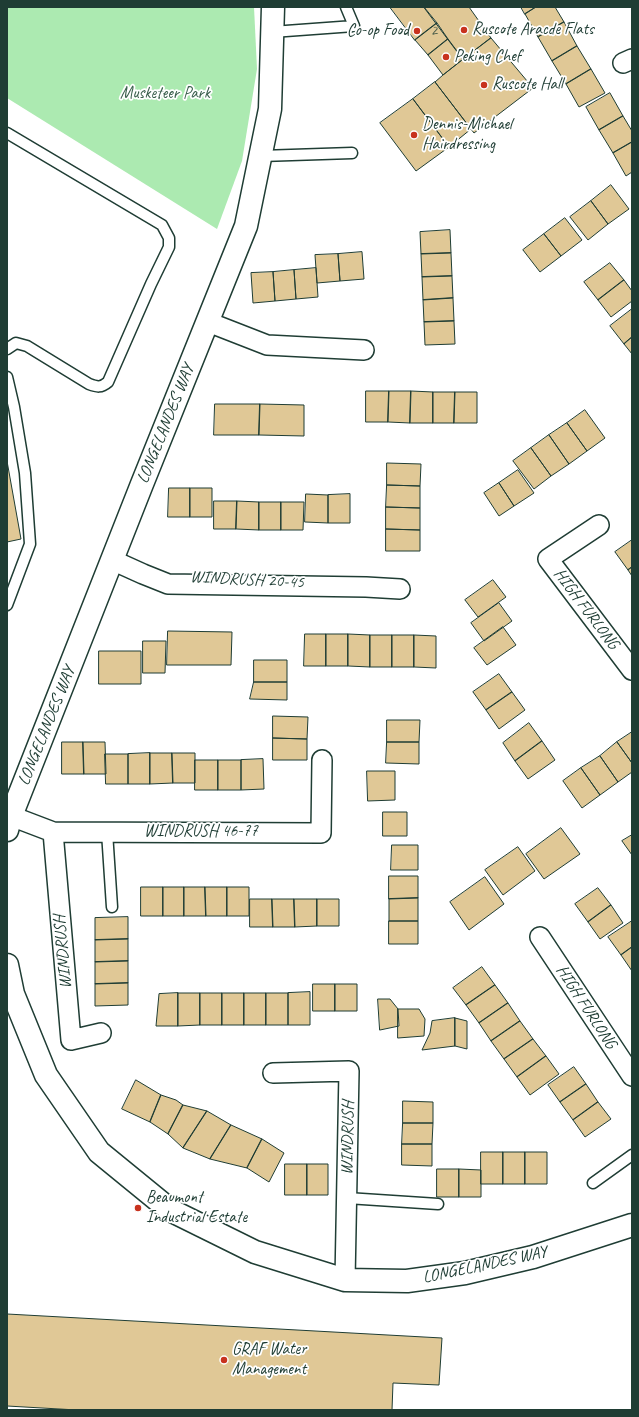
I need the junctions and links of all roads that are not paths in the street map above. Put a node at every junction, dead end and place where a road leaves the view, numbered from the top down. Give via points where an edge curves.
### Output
1 (273, 7) edge
2 (346, 7) edge
3 (272, 32) junction
4 (7, 134) edge
5 (352, 153) dead end
6 (261, 156) junction
7 (208, 322) junction
8 (7, 349) edge
9 (364, 350) dead end
10 (7, 377) edge
11 (599, 525) dead end
12 (114, 557) junction
13 (400, 589) dead end
14 (7, 605) edge
15 (632, 670) edge
16 (322, 760) dead end
17 (9, 823) edge
18 (53, 832) junction
19 (107, 832) junction
20 (112, 907) dead end
21 (540, 937) dead end
22 (7, 965) edge
23 (101, 1033) dead end
24 (274, 1073) dead end
25 (632, 1076) edge
26 (632, 1155) edge
27 (593, 1183) dead end
28 (347, 1198) junction
29 (438, 1204) dead end
30 (632, 1225) edge
31 (345, 1280) junction

1 - 3 street, LONGELANDES WAY
2 - 3 lane via 354,26
3 - 6 street, LONGELANDES WAY via 270,109
4 - 8 lane via 162,225 169,238 169,247 108,382 103,386 88,384 27,346 16,343
5 - 6 lane
6 - 7 street, LONGELANDES WAY via 246,226
7 - 9 street via 266,345
7 - 12 street, LONGELANDES WAY
10 - 14 lane via 25,473 30,544
11 - 15 street, HIGH FURLONG via 548,559
12 - 13 street, WINDRUSH 20-45 via 162,575 374,582
12 - 17 street, LONGELANDES WAY
16 - 19 street, WINDRUSH 46-77 via 321,833
17 - 18 street, WINDRUSH 46-77
18 - 19 street, WINDRUSH 46-77
18 - 23 street, WINDRUSH via 71,1040
19 - 20 lane
21 - 25 street, HIGH FURLONG
22 - 31 street, LONGELANDES WAY via 13,994 46,1075 99,1152 170,1210 255,1252
24 - 28 street, WINDRUSH via 349,1071
26 - 27 lane
28 - 29 lane
28 - 31 street, WINDRUSH
30 - 31 street, LONGELANDES WAY via 533,1257 466,1273 407,1281

